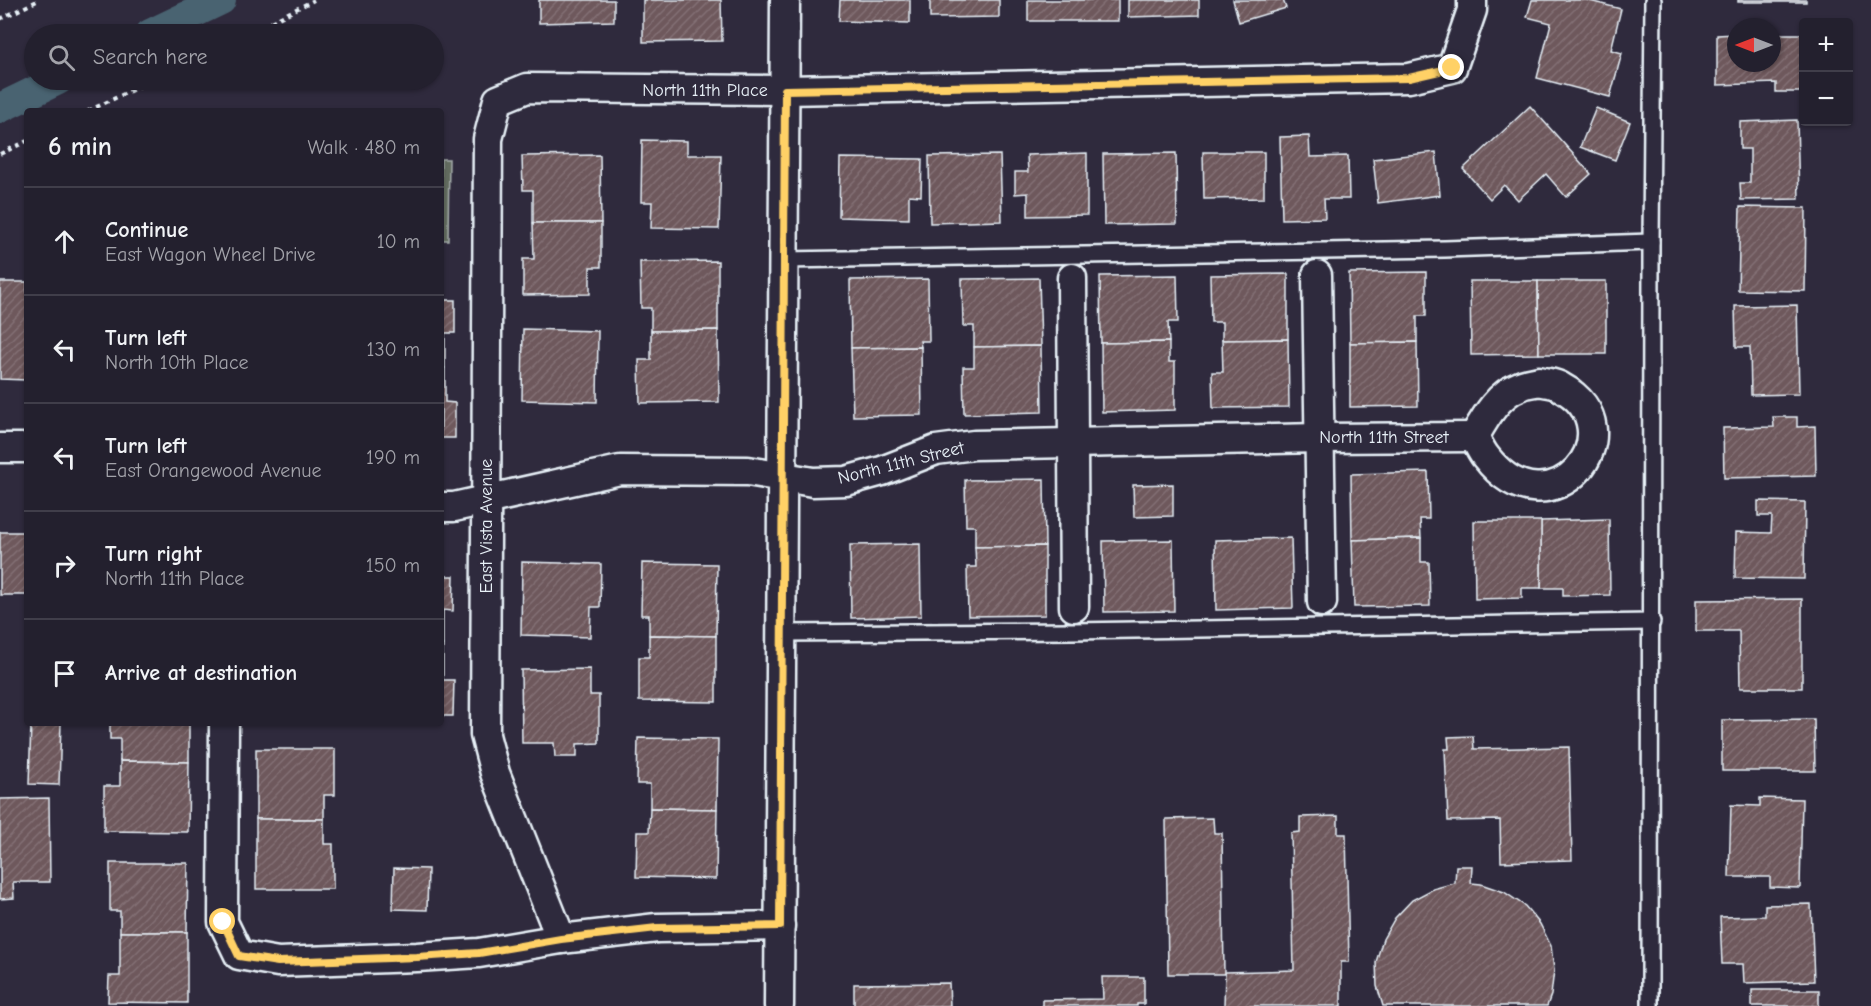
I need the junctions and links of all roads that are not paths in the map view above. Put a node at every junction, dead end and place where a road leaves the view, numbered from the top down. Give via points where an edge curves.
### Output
1 (785, 0) edge
2 (1472, 0) edge
3 (1653, 0) edge
4 (785, 90) junction
5 (498, 100) joint
6 (1651, 242) junction
7 (783, 260) junction
8 (1317, 275) dead end
9 (1072, 278) dead end
10 (1474, 437) dead end
11 (1319, 438) junction
12 (1072, 444) junction
13 (0, 448) edge
14 (24, 448) edge
15 (781, 477) junction
16 (486, 499) junction
17 (444, 506) edge
18 (1322, 602) dead end
19 (1074, 607) dead end
20 (1652, 622) junction
21 (781, 633) junction
22 (224, 726) edge
23 (780, 926) junction
24 (561, 939) junction
25 (779, 1006) edge
26 (1650, 1006) edge

1 - 4 street
2 - 4 street, North 11th Place via 1452,68 1409,78
3 - 6 lane
4 - 5 street, North 11th Place via 527,88
4 - 7 street
5 - 16 street, East Vista Avenue via 488,139
6 - 7 lane
6 - 20 lane
7 - 15 street
8 - 11 street
9 - 12 street
10 - 11 street, North 11th Street
11 - 12 street, North 11th Street
11 - 18 street
12 - 15 street, North 11th Street via 974,445 936,450 846,481 813,482
12 - 19 street
13 - 14 street
15 - 16 street, North 11th Street via 747,471 620,470
15 - 21 street
16 - 17 street, North 11th Street
16 - 24 street, East Vista Avenue via 485,735 495,774
20 - 21 lane
20 - 26 lane
21 - 23 street
22 - 24 street via 223,922 239,956 278,962 417,957 479,953
23 - 24 street via 657,928
23 - 25 street

